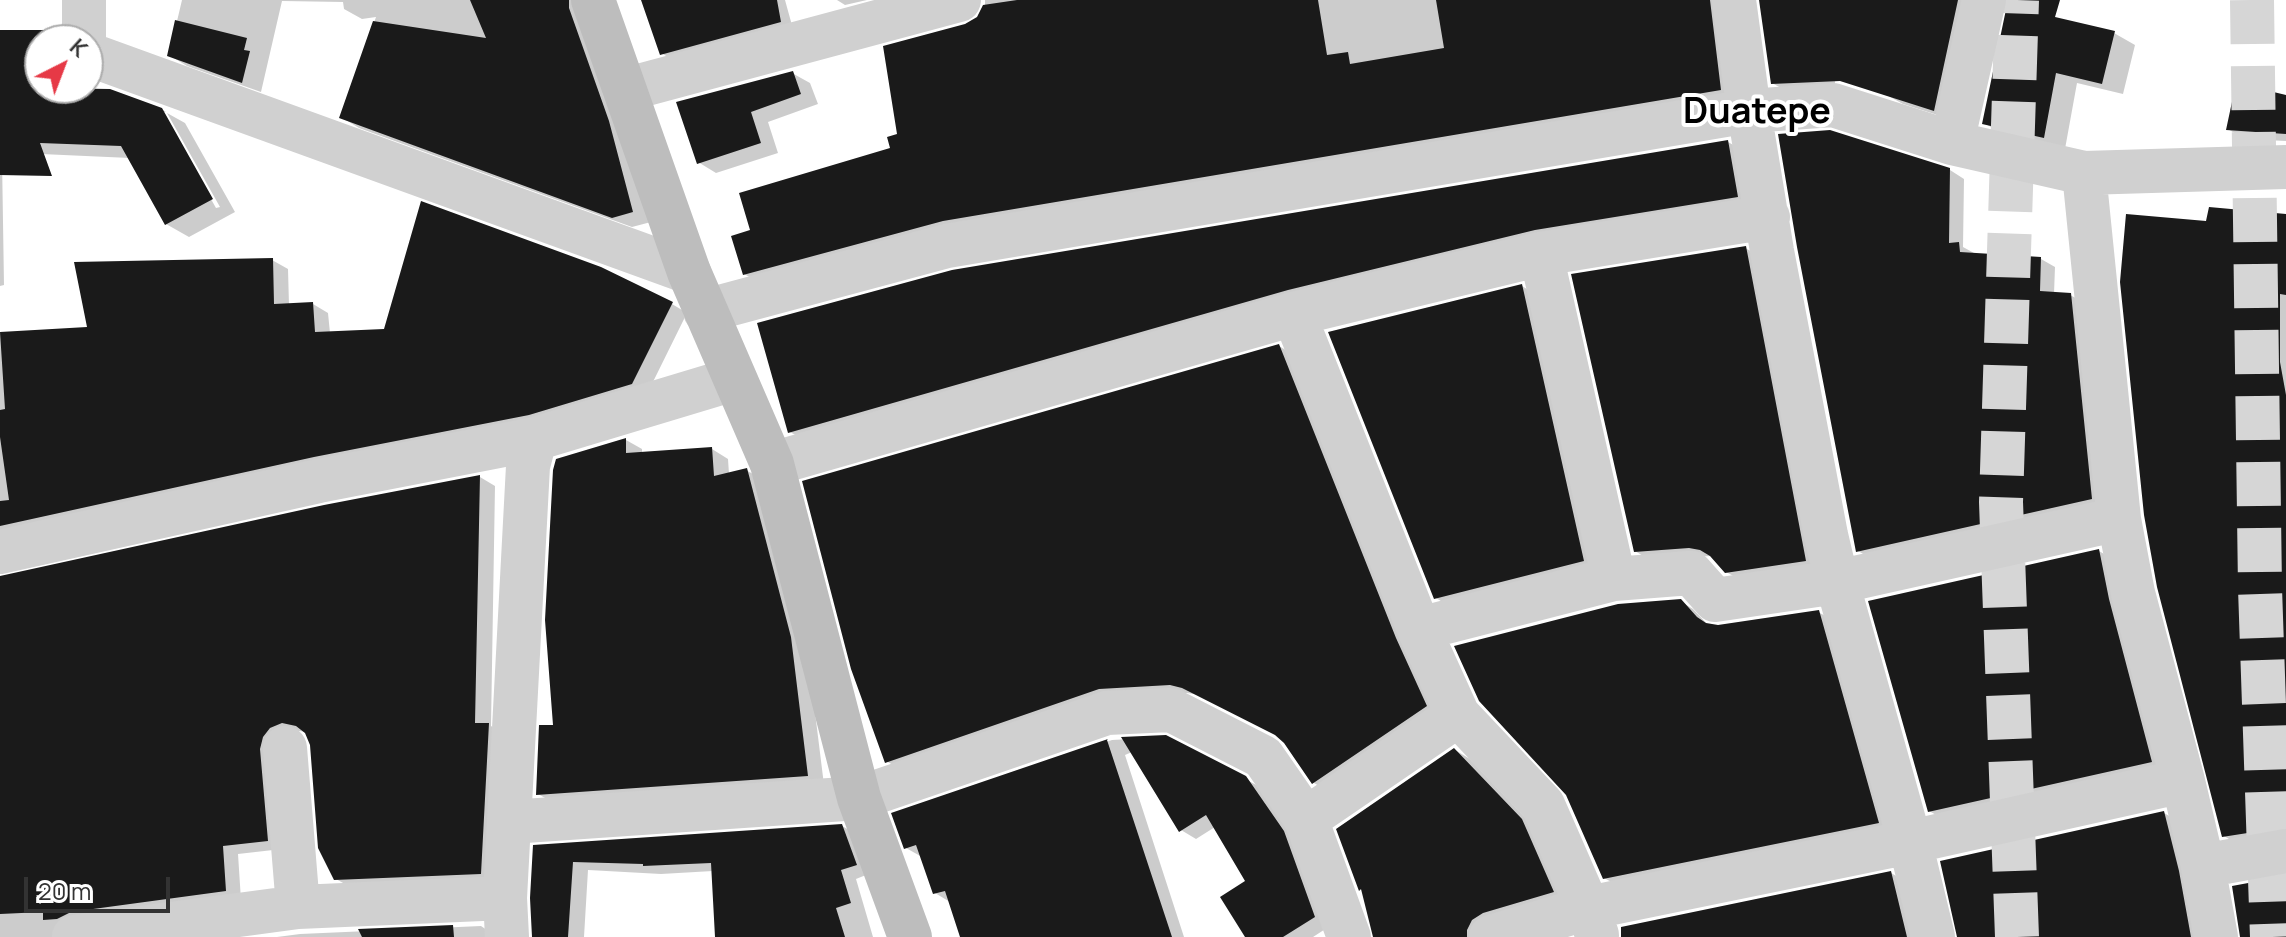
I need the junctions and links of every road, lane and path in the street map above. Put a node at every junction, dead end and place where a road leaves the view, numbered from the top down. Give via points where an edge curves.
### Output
1 (84, 0) edge
2 (593, 0) edge
3 (959, 0) edge
4 (1734, 0) edge
5 (1984, 0) edge
6 (84, 24) edge
7 (104, 60) edge
8 (624, 90) junction
9 (1749, 111) junction
10 (1952, 143) junction
11 (2286, 167) edge
12 (2084, 173) junction
13 (1768, 217) junction
14 (1541, 254) junction
15 (697, 291) junction
16 (1294, 314) junction
17 (734, 379) junction
18 (535, 439) junction
19 (772, 464) junction
20 (2119, 519) junction
21 (0, 552) edge
22 (1614, 579) junction
23 (1837, 582) junction
24 (1419, 629) junction
25 (1458, 715) junction
26 (285, 748) dead end
27 (2183, 781) junction
28 (859, 798) junction
29 (1306, 819) junction
30 (510, 822) junction
31 (1910, 842) junction
32 (2286, 851) edge
33 (2203, 866) junction
34 (298, 907) junction
35 (506, 917) edge
36 (1593, 922) edge
37 (74, 937) edge
38 (910, 937) edge
39 (1349, 937) edge
40 (1491, 937) edge
41 (1933, 937) edge
42 (2216, 937) edge

1 - 6 street
2 - 8 street
3 - 8 street
4 - 9 street
5 - 10 street
7 - 15 street
8 - 15 street
9 - 10 street via 1833,105
9 - 13 street
9 - 15 street
10 - 12 street
11 - 12 street
12 - 20 street
13 - 14 street
13 - 23 street
14 - 16 street
14 - 22 street
15 - 17 street
16 - 19 street
16 - 24 street
17 - 18 street
17 - 19 street
18 - 21 street
18 - 30 street via 528,466
19 - 28 street
20 - 23 street
20 - 27 street
22 - 23 street via 1691,573 1715,600
22 - 24 street
23 - 31 street
24 - 25 street
25 - 29 street
25 - 36 street via 1543,805
26 - 34 street
27 - 31 street
27 - 33 street
28 - 29 street via 1107,713 1171,710 1263,757
28 - 30 street
28 - 38 street
29 - 39 street
30 - 35 street
31 - 36 street
31 - 41 street
32 - 33 street
33 - 42 street
34 - 35 street
34 - 37 street
36 - 40 street

